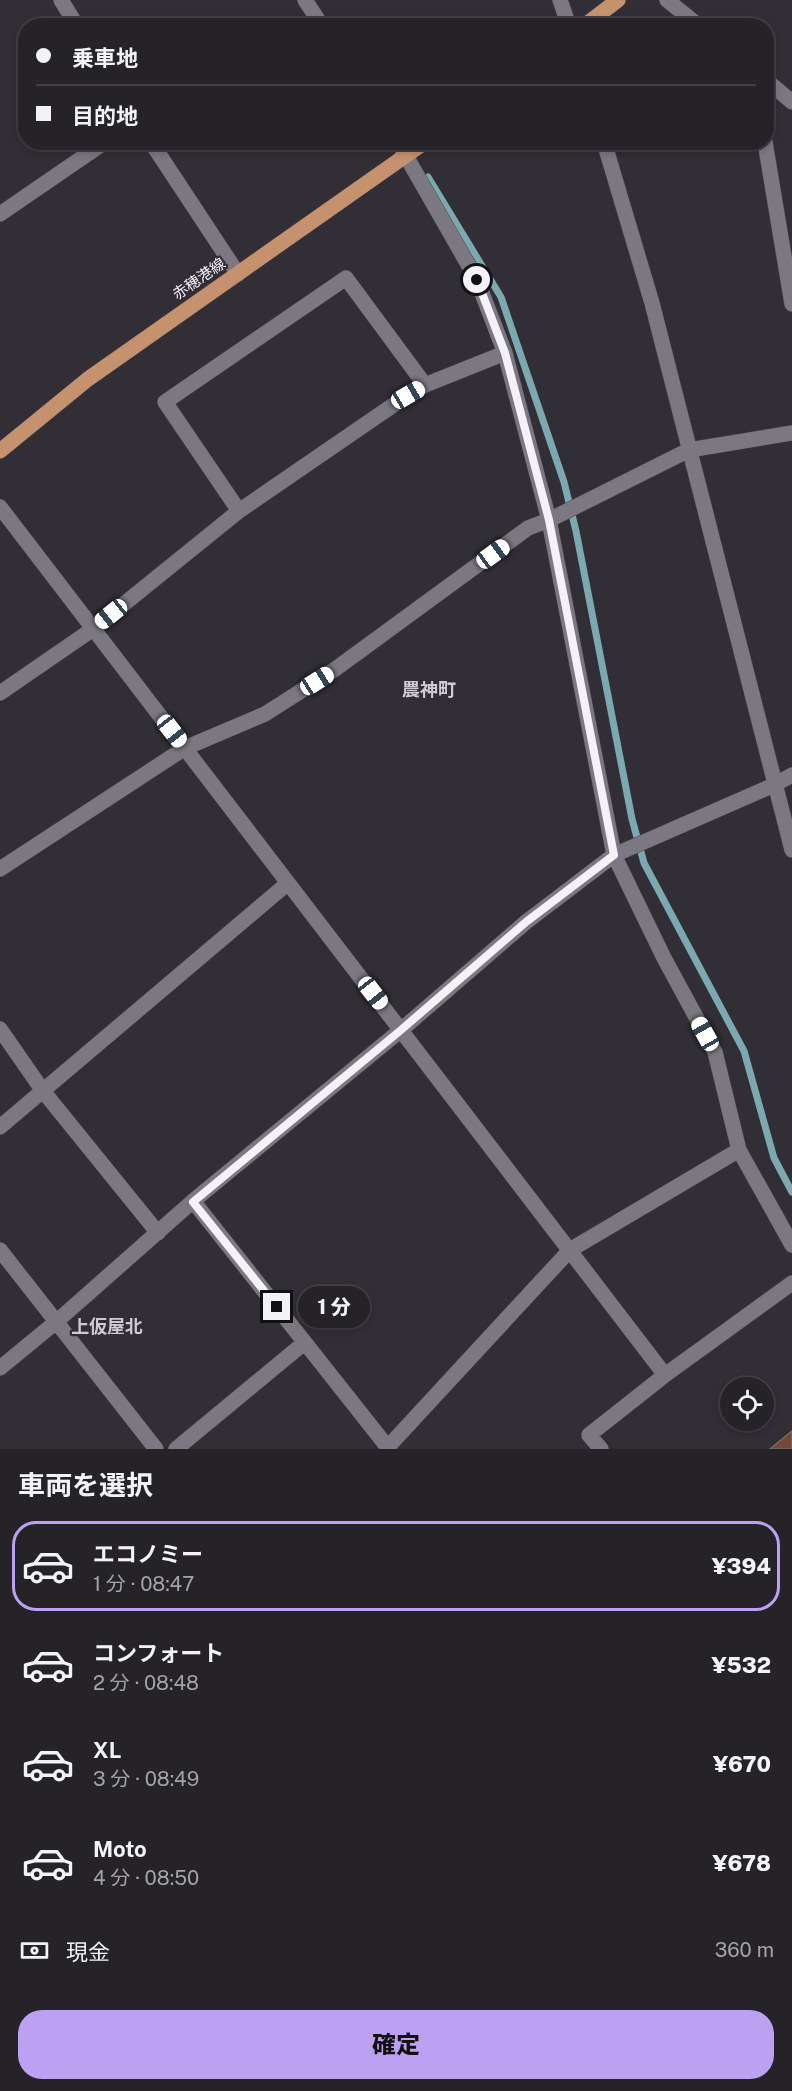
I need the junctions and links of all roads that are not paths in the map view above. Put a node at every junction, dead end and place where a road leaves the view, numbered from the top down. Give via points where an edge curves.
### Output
1 (61, 0) edge
2 (305, 0) edge
3 (560, 0) edge
4 (618, 0) edge
5 (667, 0) edge
6 (72, 18) edge
7 (317, 18) edge
8 (566, 18) edge
9 (594, 18) edge
10 (689, 18) edge
11 (774, 87) edge
12 (792, 102) edge
13 (93, 150) edge
14 (156, 150) edge
15 (403, 150) edge
16 (415, 150) edge
17 (606, 150) edge
18 (766, 150) edge
19 (407, 156) junction
20 (0, 214) edge
21 (238, 274) junction
22 (792, 304) edge
23 (505, 353) junction
24 (425, 385) junction
25 (792, 433) edge
26 (689, 450) junction
27 (0, 451) edge
28 (0, 507) edge
29 (239, 511) junction
30 (549, 520) junction
31 (93, 629) junction
32 (0, 693) edge
33 (185, 748) junction
34 (792, 776) edge
35 (774, 785) junction
36 (792, 850) edge
37 (614, 855) junction
38 (0, 869) edge
39 (288, 883) junction
40 (0, 1029) edge
41 (401, 1030) junction
42 (43, 1091) junction
43 (0, 1127) edge
44 (739, 1150) junction
45 (193, 1202) junction
46 (158, 1233) junction
47 (792, 1245) edge
48 (0, 1250) edge
49 (570, 1250) junction
50 (792, 1283) edge
51 (56, 1322) junction
52 (304, 1343) junction
53 (0, 1368) edge
54 (665, 1375) junction
55 (388, 1448) edge
56 (156, 1449) edge
57 (176, 1449) edge
58 (601, 1449) edge

1 - 6 street
2 - 7 street
3 - 8 street
4 - 9 main road
5 - 10 street
11 - 12 street
13 - 20 street
14 - 21 street
15 - 19 street
16 - 19 main road, 赤穂港線
17 - 26 street via 652,303
18 - 22 street
19 - 21 main road, 赤穂港線
19 - 23 street via 477,280
21 - 27 main road, 赤穂港線 via 88,380
23 - 24 street
23 - 30 street
24 - 29 street
24 - 29 street via 346,278 165,402
25 - 26 street
26 - 30 street
26 - 35 street
28 - 31 street
29 - 31 street
30 - 33 street via 528,528 334,670 265,714
30 - 37 street
31 - 32 street
31 - 33 street
33 - 38 street
33 - 39 street
34 - 35 street
35 - 36 street
35 - 37 street
37 - 41 street via 526,922
37 - 44 street via 715,1053
39 - 41 street
39 - 42 street
40 - 42 street
41 - 45 street
41 - 49 street
42 - 43 street
42 - 46 street
44 - 47 street
44 - 49 street
45 - 46 street
45 - 52 street
46 - 51 street
48 - 51 street
49 - 54 street
49 - 55 street
50 - 54 street
51 - 53 street
51 - 56 street
52 - 55 street
52 - 57 street
54 - 58 street via 589,1435

